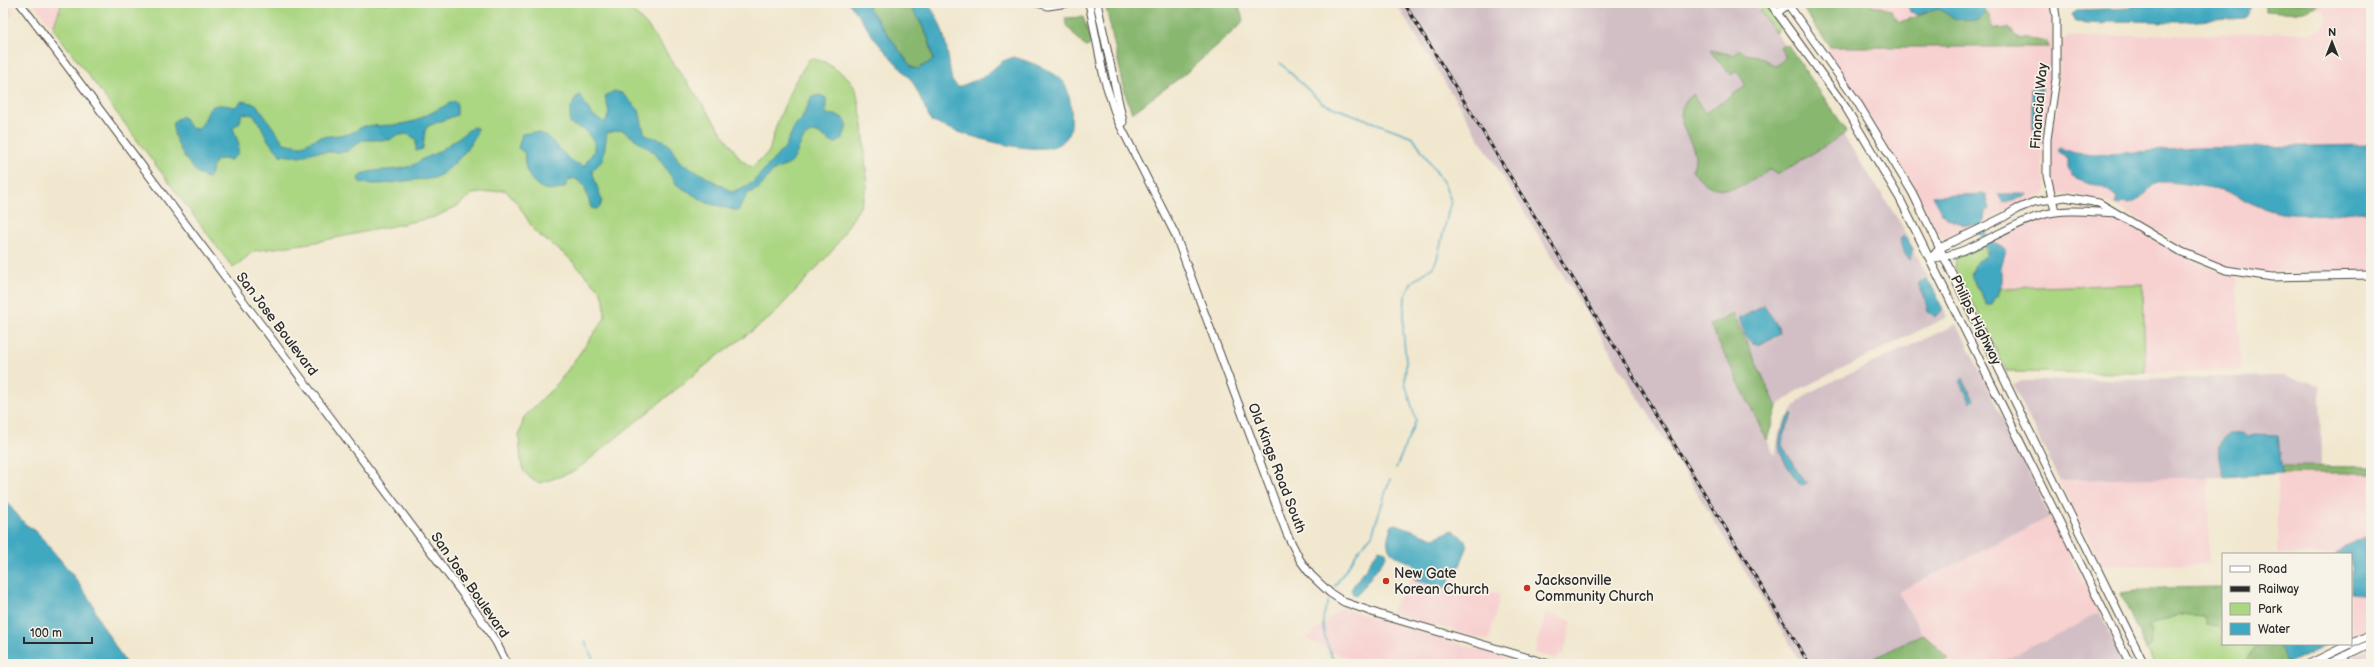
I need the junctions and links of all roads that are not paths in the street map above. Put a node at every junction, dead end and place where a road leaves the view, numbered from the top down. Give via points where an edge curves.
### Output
1 (20, 3) edge
2 (1038, 3) edge
3 (1068, 3) edge
4 (1089, 3) edge
5 (1096, 3) edge
6 (1772, 3) edge
7 (1789, 3) edge
8 (2054, 3) edge
9 (1777, 13) junction
10 (1125, 130) junction
11 (1878, 134) junction
12 (1867, 141) junction
13 (2052, 198) junction
14 (2055, 211) junction
15 (2116, 213) junction
16 (2004, 217) junction
17 (2008, 228) junction
18 (1940, 248) junction
19 (1931, 258) junction
20 (1944, 258) junction
21 (2371, 276) edge
22 (1985, 338) junction
23 (1973, 344) junction
24 (2006, 381) junction
25 (1994, 387) junction
26 (2060, 492) junction
27 (2048, 498) junction
28 (2371, 634) edge
29 (2371, 643) edge
30 (2352, 644) edge
31 (2349, 645) edge
32 (507, 664) edge
33 (1549, 664) edge
34 (2130, 664) edge
35 (2144, 664) edge
36 (2310, 664) edge
37 (2328, 664) edge

1 - 32 main road, San Jose Boulevard via 470,604 496,642
2 - 3 main road via 1048,6
4 - 10 main road, Old Kings Road South via 1104,78 1117,119
5 - 10 main road, Old Kings Road South
6 - 9 main road, Philips Highway
7 - 9 main road
7 - 11 main road, Philips Highway
8 - 13 main road, Financial Way via 2056,73 2047,139 2047,176
9 - 12 main road, Philips Highway
10 - 33 main road, Old Kings Road South via 1175,234 1288,534 1308,572 1330,593 1358,608
11 - 12 main road
11 - 18 main road, Philips Highway via 1912,192
12 - 19 main road, Philips Highway
13 - 14 main road, Financial Way
13 - 15 main road via 2082,199 2099,203
13 - 16 main road via 2017,209
14 - 15 main road
14 - 17 main road
15 - 21 main road via 2182,252 2226,270 2272,277
16 - 17 main road
16 - 18 main road
17 - 20 main road
18 - 19 main road
18 - 20 main road, Philips Highway
19 - 20 main road
19 - 23 main road, Philips Highway
20 - 22 main road, Philips Highway
22 - 23 main road
22 - 24 main road, Philips Highway
23 - 25 main road, Philips Highway
24 - 25 main road
24 - 26 main road, Philips Highway
25 - 27 main road, Philips Highway
26 - 27 main road
26 - 35 main road, Philips Highway
27 - 34 main road, Philips Highway
28 - 30 main road
29 - 37 main road
31 - 36 main road

